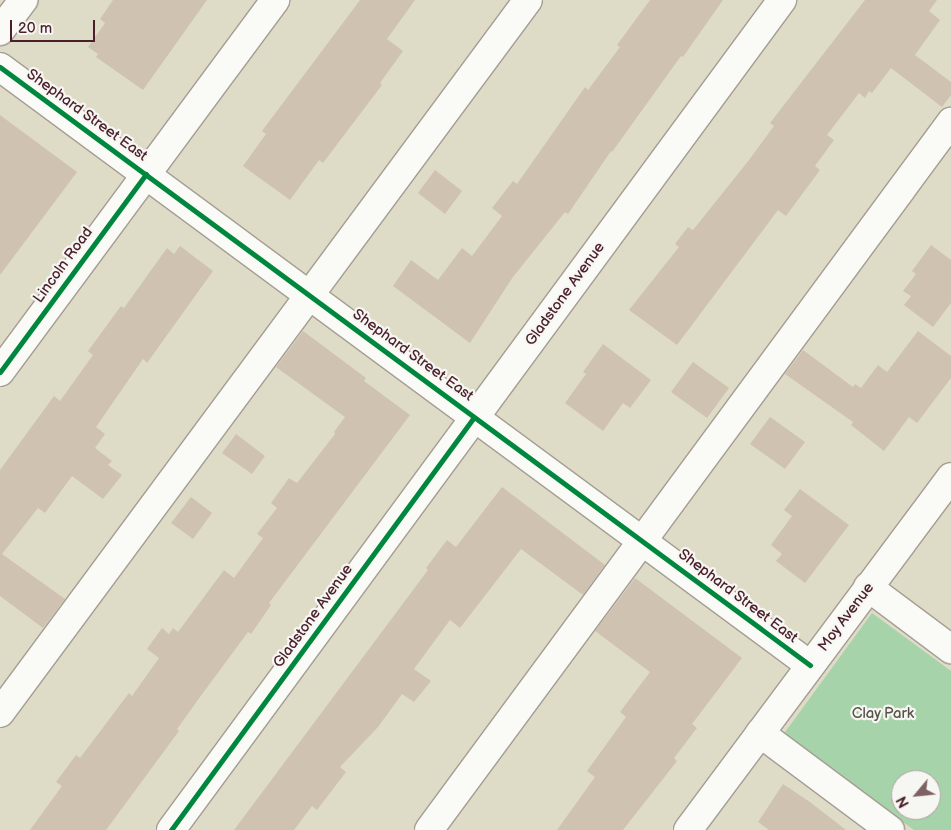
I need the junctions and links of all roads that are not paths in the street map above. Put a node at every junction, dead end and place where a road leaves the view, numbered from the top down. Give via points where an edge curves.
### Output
1 (23, 0) edge
2 (275, 0) edge
3 (528, 0) edge
4 (782, 0) edge
5 (0, 31) edge
6 (0, 67) edge
7 (951, 122) edge
8 (146, 174) junction
9 (308, 294) junction
10 (0, 372) edge
11 (474, 416) junction
12 (951, 478) edge
13 (642, 541) junction
14 (868, 587) junction
15 (951, 649) edge
16 (810, 665) junction
17 (0, 713) edge
18 (760, 733) junction
19 (171, 830) edge
20 (429, 830) edge
21 (688, 830) edge
22 (890, 830) edge

1 - 5 street
2 - 8 street, Lincoln Road
3 - 9 street
4 - 11 street, Gladstone Avenue
6 - 8 street, Shephard Street East
7 - 13 street
8 - 9 street, Shephard Street East
8 - 10 street, Lincoln Road
9 - 11 street, Shephard Street East
9 - 17 street
11 - 13 street, Shephard Street East
11 - 19 street, Gladstone Avenue
12 - 14 street, Moy Avenue
13 - 16 street, Shephard Street East
13 - 20 street
14 - 15 street
14 - 16 street, Moy Avenue
16 - 18 street, Moy Avenue
18 - 21 street, Moy Avenue
18 - 22 street

